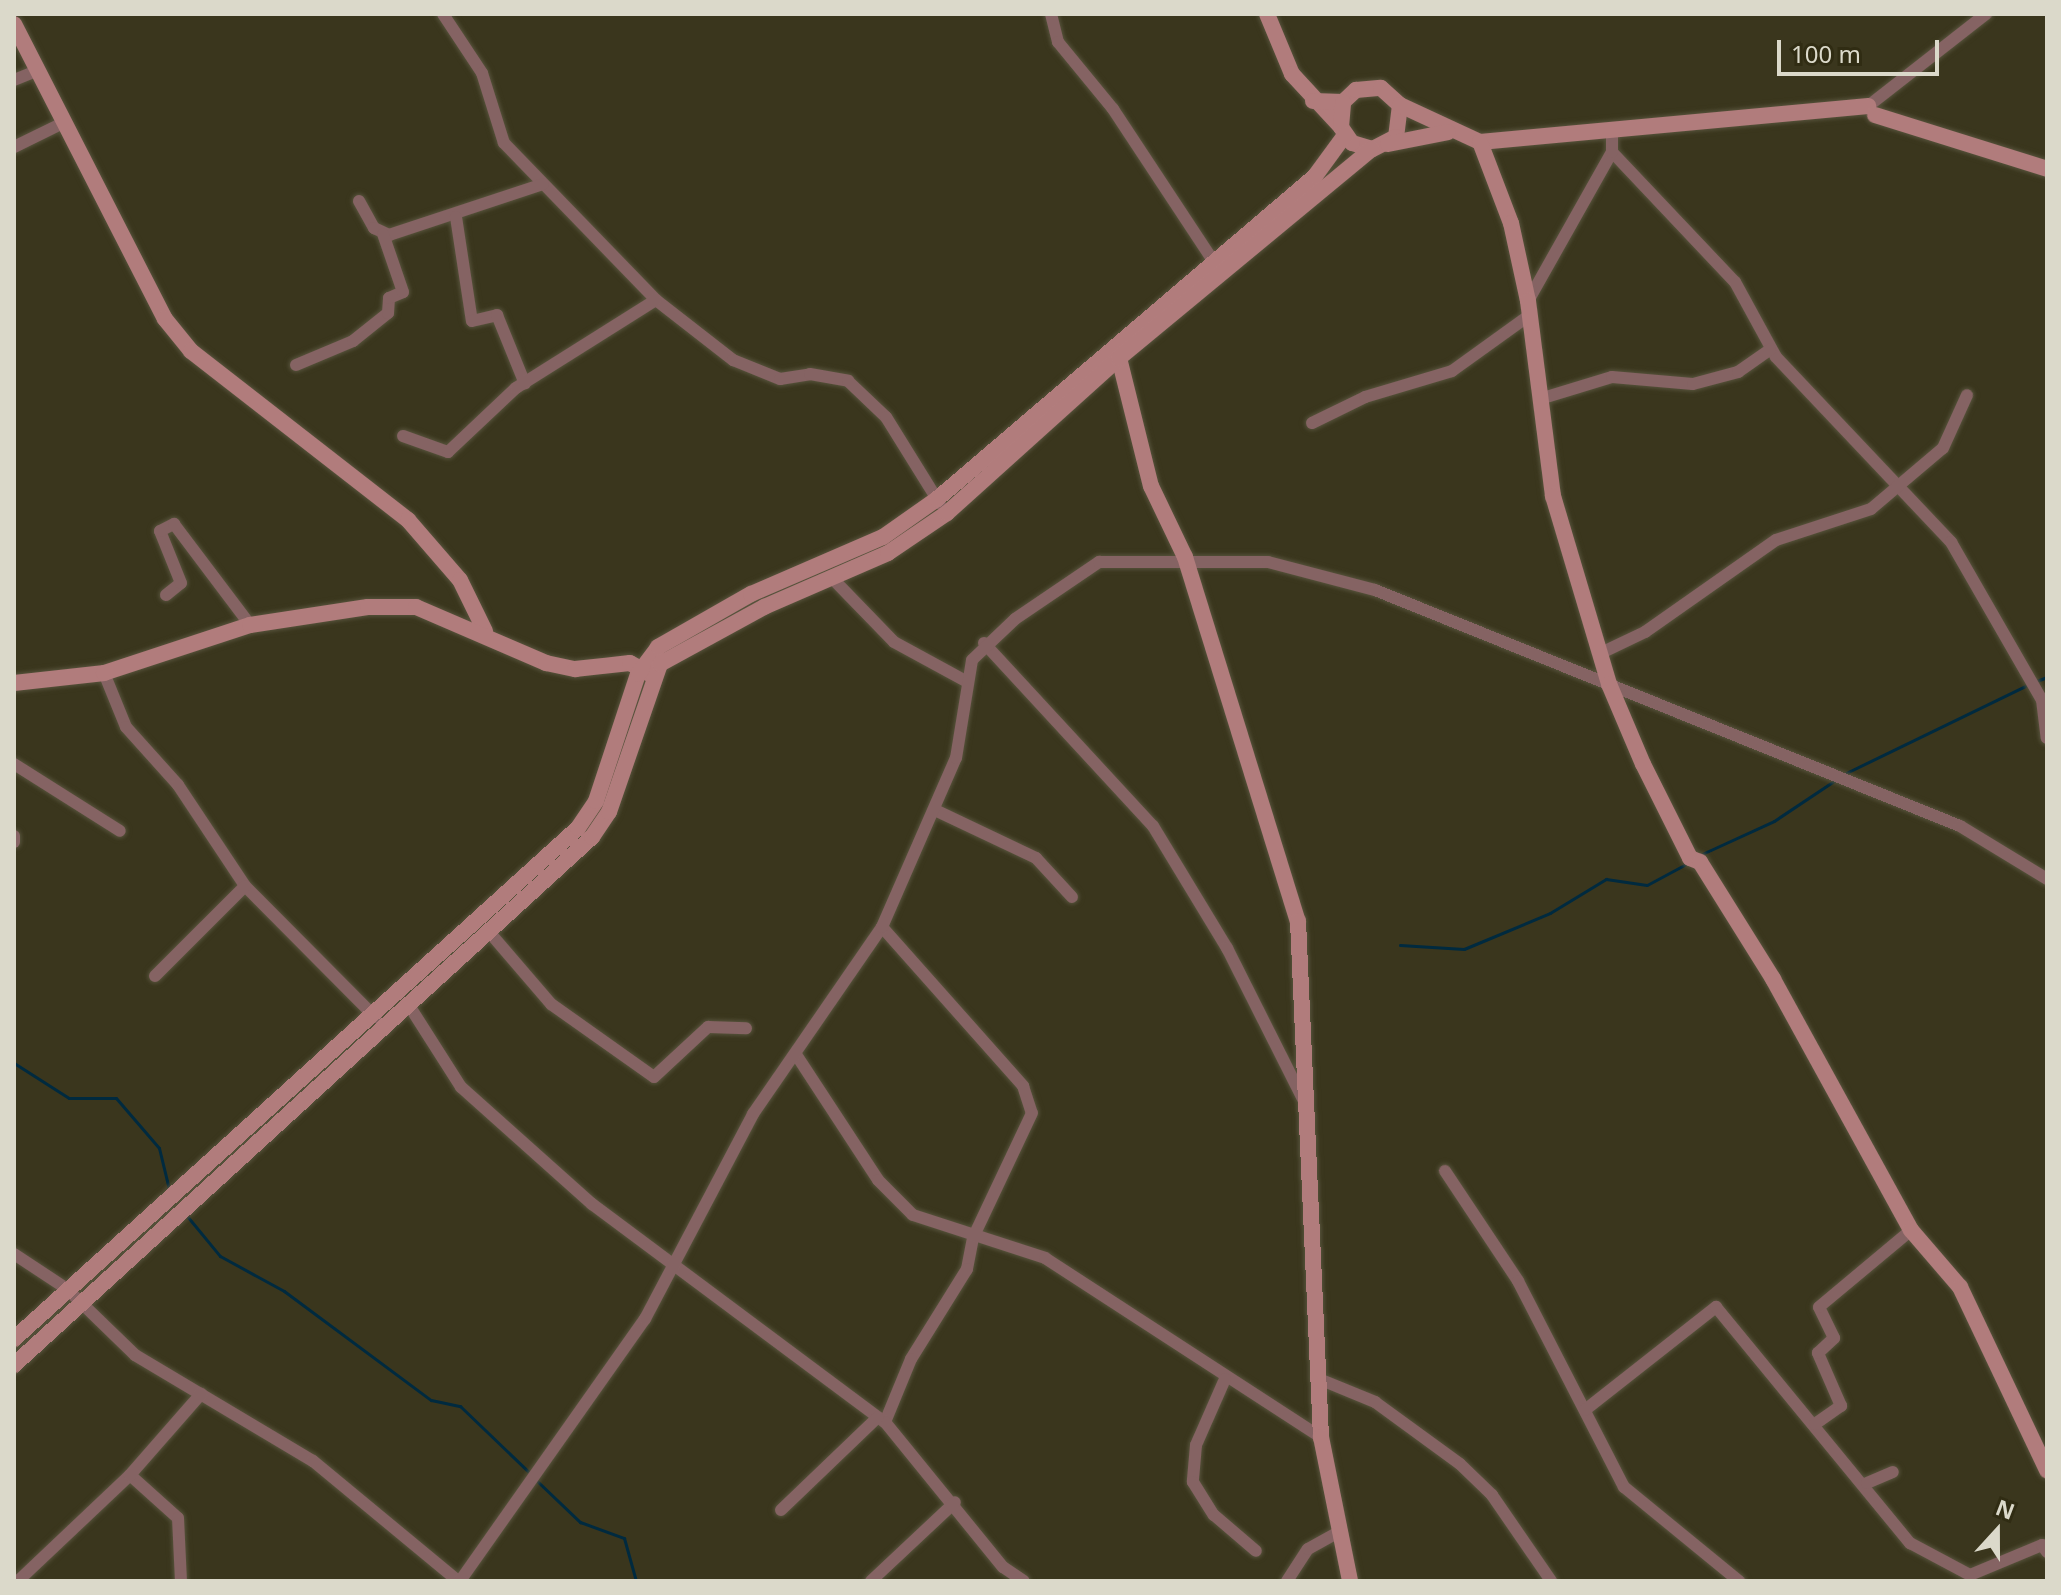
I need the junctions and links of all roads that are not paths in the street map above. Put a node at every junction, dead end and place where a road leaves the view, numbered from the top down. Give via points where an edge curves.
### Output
1 (443, 14) edge
2 (1051, 14) edge
3 (1267, 14) edge
4 (1986, 14) edge
5 (14, 24) edge
6 (34, 72) junction
7 (14, 80) edge
8 (1313, 101) junction
9 (1343, 102) junction
10 (1400, 105) junction
11 (1874, 108) junction
12 (65, 122) junction
13 (1612, 130) junction
14 (1343, 131) junction
15 (1448, 132) junction
16 (1480, 142) junction
17 (14, 147) edge
18 (1380, 147) junction
19 (1612, 152) junction
20 (2047, 169) edge
21 (543, 184) junction
22 (359, 201) dead end
23 (456, 217) junction
24 (383, 234) junction
25 (1211, 259) junction
26 (1222, 273) junction
27 (656, 300) junction
28 (1529, 308) junction
29 (1148, 325) junction
30 (1770, 350) junction
31 (1119, 358) junction
32 (296, 365) dead end
33 (525, 384) junction
34 (1967, 395) dead end
35 (1543, 398) junction
36 (1312, 423) dead end
37 (403, 436) dead end
38 (1901, 483) junction
39 (937, 499) junction
40 (947, 513) junction
41 (1185, 557) junction
42 (832, 578) junction
43 (166, 595) dead end
44 (250, 625) junction
45 (485, 631) junction
46 (984, 643) junction
47 (1601, 653) junction
48 (647, 672) junction
49 (104, 673) junction
50 (964, 680) junction
51 (14, 683) edge
52 (1609, 684) junction
53 (2046, 723) edge
54 (2047, 738) edge
55 (14, 764) edge
56 (937, 811) junction
57 (120, 831) dead end
58 (2047, 879) edge
59 (245, 886) junction
60 (1072, 897) dead end
61 (882, 927) junction
62 (490, 933) junction
63 (455, 955) junction
64 (155, 976) dead end
65 (410, 1007) junction
66 (375, 1017) junction
67 (746, 1028) dead end
68 (797, 1056) junction
69 (1303, 1099) junction
70 (1445, 1171) dead end
71 (204, 1178) junction
72 (158, 1220) junction
73 (1911, 1230) junction
74 (973, 1238) junction
75 (14, 1254) edge
76 (679, 1263) junction
77 (67, 1289) junction
78 (81, 1303) junction
79 (14, 1339) edge
80 (14, 1365) edge
81 (1225, 1379) junction
82 (1319, 1379) junction
83 (201, 1394) junction
84 (1585, 1410) junction
85 (882, 1419) junction
86 (1815, 1424) junction
87 (1321, 1437) junction
88 (2047, 1470) edge
89 (1893, 1472) dead end
90 (130, 1475) junction
91 (1867, 1483) junction
92 (955, 1502) junction
93 (781, 1510) dead end
94 (1337, 1533) junction
95 (1256, 1551) dead end
96 (2047, 1552) edge
97 (18, 1581) edge
98 (181, 1581) edge
99 (459, 1581) edge
100 (871, 1581) edge
101 (1024, 1581) edge
102 (1287, 1581) edge
103 (1350, 1581) edge
104 (1551, 1581) edge
105 (1739, 1581) edge

1 - 21 street via 482,73 504,143
2 - 25 street via 1058,42 1113,109
3 - 8 main road via 1287,66
4 - 11 street
5 - 6 main road
6 - 7 street
6 - 12 main road
8 - 9 main road
8 - 14 main road
9 - 10 main road via 1372,86
9 - 14 main road
10 - 15 main road
10 - 18 main road via 1401,127
11 - 13 main road
11 - 20 main road
12 - 17 street
12 - 45 main road via 145,286 191,351 408,520 460,580
13 - 16 main road
13 - 19 street
14 - 18 main road
14 - 25 main road via 1315,176
15 - 16 main road
15 - 18 main road
16 - 28 main road via 1511,223
18 - 26 main road
19 - 28 street
19 - 30 street via 1735,282
21 - 23 street
21 - 27 street
22 - 24 street
23 - 24 street
23 - 33 street via 472,321 497,315
24 - 32 street via 403,292 389,298 388,313 353,341
25 - 26 street
25 - 29 main road
26 - 29 main road
27 - 33 street
27 - 39 street via 733,360 780,379 810,374 848,381 886,417
28 - 35 main road
28 - 36 street via 1452,371 1365,397
29 - 31 main road
29 - 39 main road
30 - 35 street via 1738,372 1693,384 1605,377
30 - 38 street
31 - 40 main road
31 - 41 main road via 1151,486
33 - 37 street via 448,452
34 - 38 street via 1947,443
35 - 47 main road via 1553,496
38 - 47 street via 1863,513 1753,552 1645,632
38 - 53 street via 1951,542 2012,642 2042,700
39 - 40 street
39 - 48 main road via 883,537 669,638
40 - 42 main road via 888,553
41 - 46 street via 1099,562
41 - 52 street via 1305,569
41 - 69 main road via 1290,876 1301,945
42 - 48 main road via 681,649
42 - 50 street via 894,642
43 - 44 street via 181,583 160,531 174,524
44 - 45 main road via 368,607 416,607
44 - 49 main road
45 - 48 main road via 546,663
46 - 50 street
46 - 69 street via 1153,826 1227,948
47 - 52 main road
48 - 62 main road via 602,825
48 - 63 main road via 588,815
49 - 51 main road
49 - 59 street via 126,727 194,806
50 - 56 street via 956,758
52 - 58 street via 1960,826
52 - 73 main road via 1695,860
53 - 54 street
55 - 57 street
56 - 60 street via 1036,858
56 - 61 street
59 - 64 street
59 - 66 street
61 - 68 street
61 - 74 street via 942,987 1030,1099 1027,1127
62 - 63 main road
62 - 67 street via 551,1004 654,1077 708,1027
63 - 65 main road
63 - 66 main road
65 - 71 main road
65 - 76 street via 461,1087 592,1204
66 - 71 main road
68 - 74 street via 878,1180 926,1224
68 - 76 street via 728,1157
69 - 82 main road
70 - 84 street via 1518,1281
71 - 72 main road
72 - 77 main road
72 - 78 main road
73 - 86 street via 1819,1307 1834,1338 1818,1353 1841,1406
73 - 88 main road via 1960,1287
74 - 81 street via 1045,1258
74 - 85 street via 967,1269 911,1359
75 - 77 street
76 - 85 street
76 - 99 street
77 - 78 street
77 - 79 main road
78 - 80 main road
78 - 83 street via 135,1355
81 - 87 street
81 - 95 street via 1196,1445 1193,1482 1214,1515
82 - 87 main road
82 - 104 street via 1375,1402 1460,1464 1492,1495
83 - 90 street
83 - 99 street via 313,1461
84 - 86 street via 1716,1307
84 - 105 street via 1624,1487
85 - 92 street
85 - 93 street
86 - 91 street
87 - 94 main road
89 - 91 street
90 - 97 street
90 - 98 street via 178,1518
91 - 96 street via 1910,1543 1970,1575 2042,1545
92 - 100 street
92 - 101 street via 1003,1567
94 - 102 street via 1308,1549
94 - 103 main road

